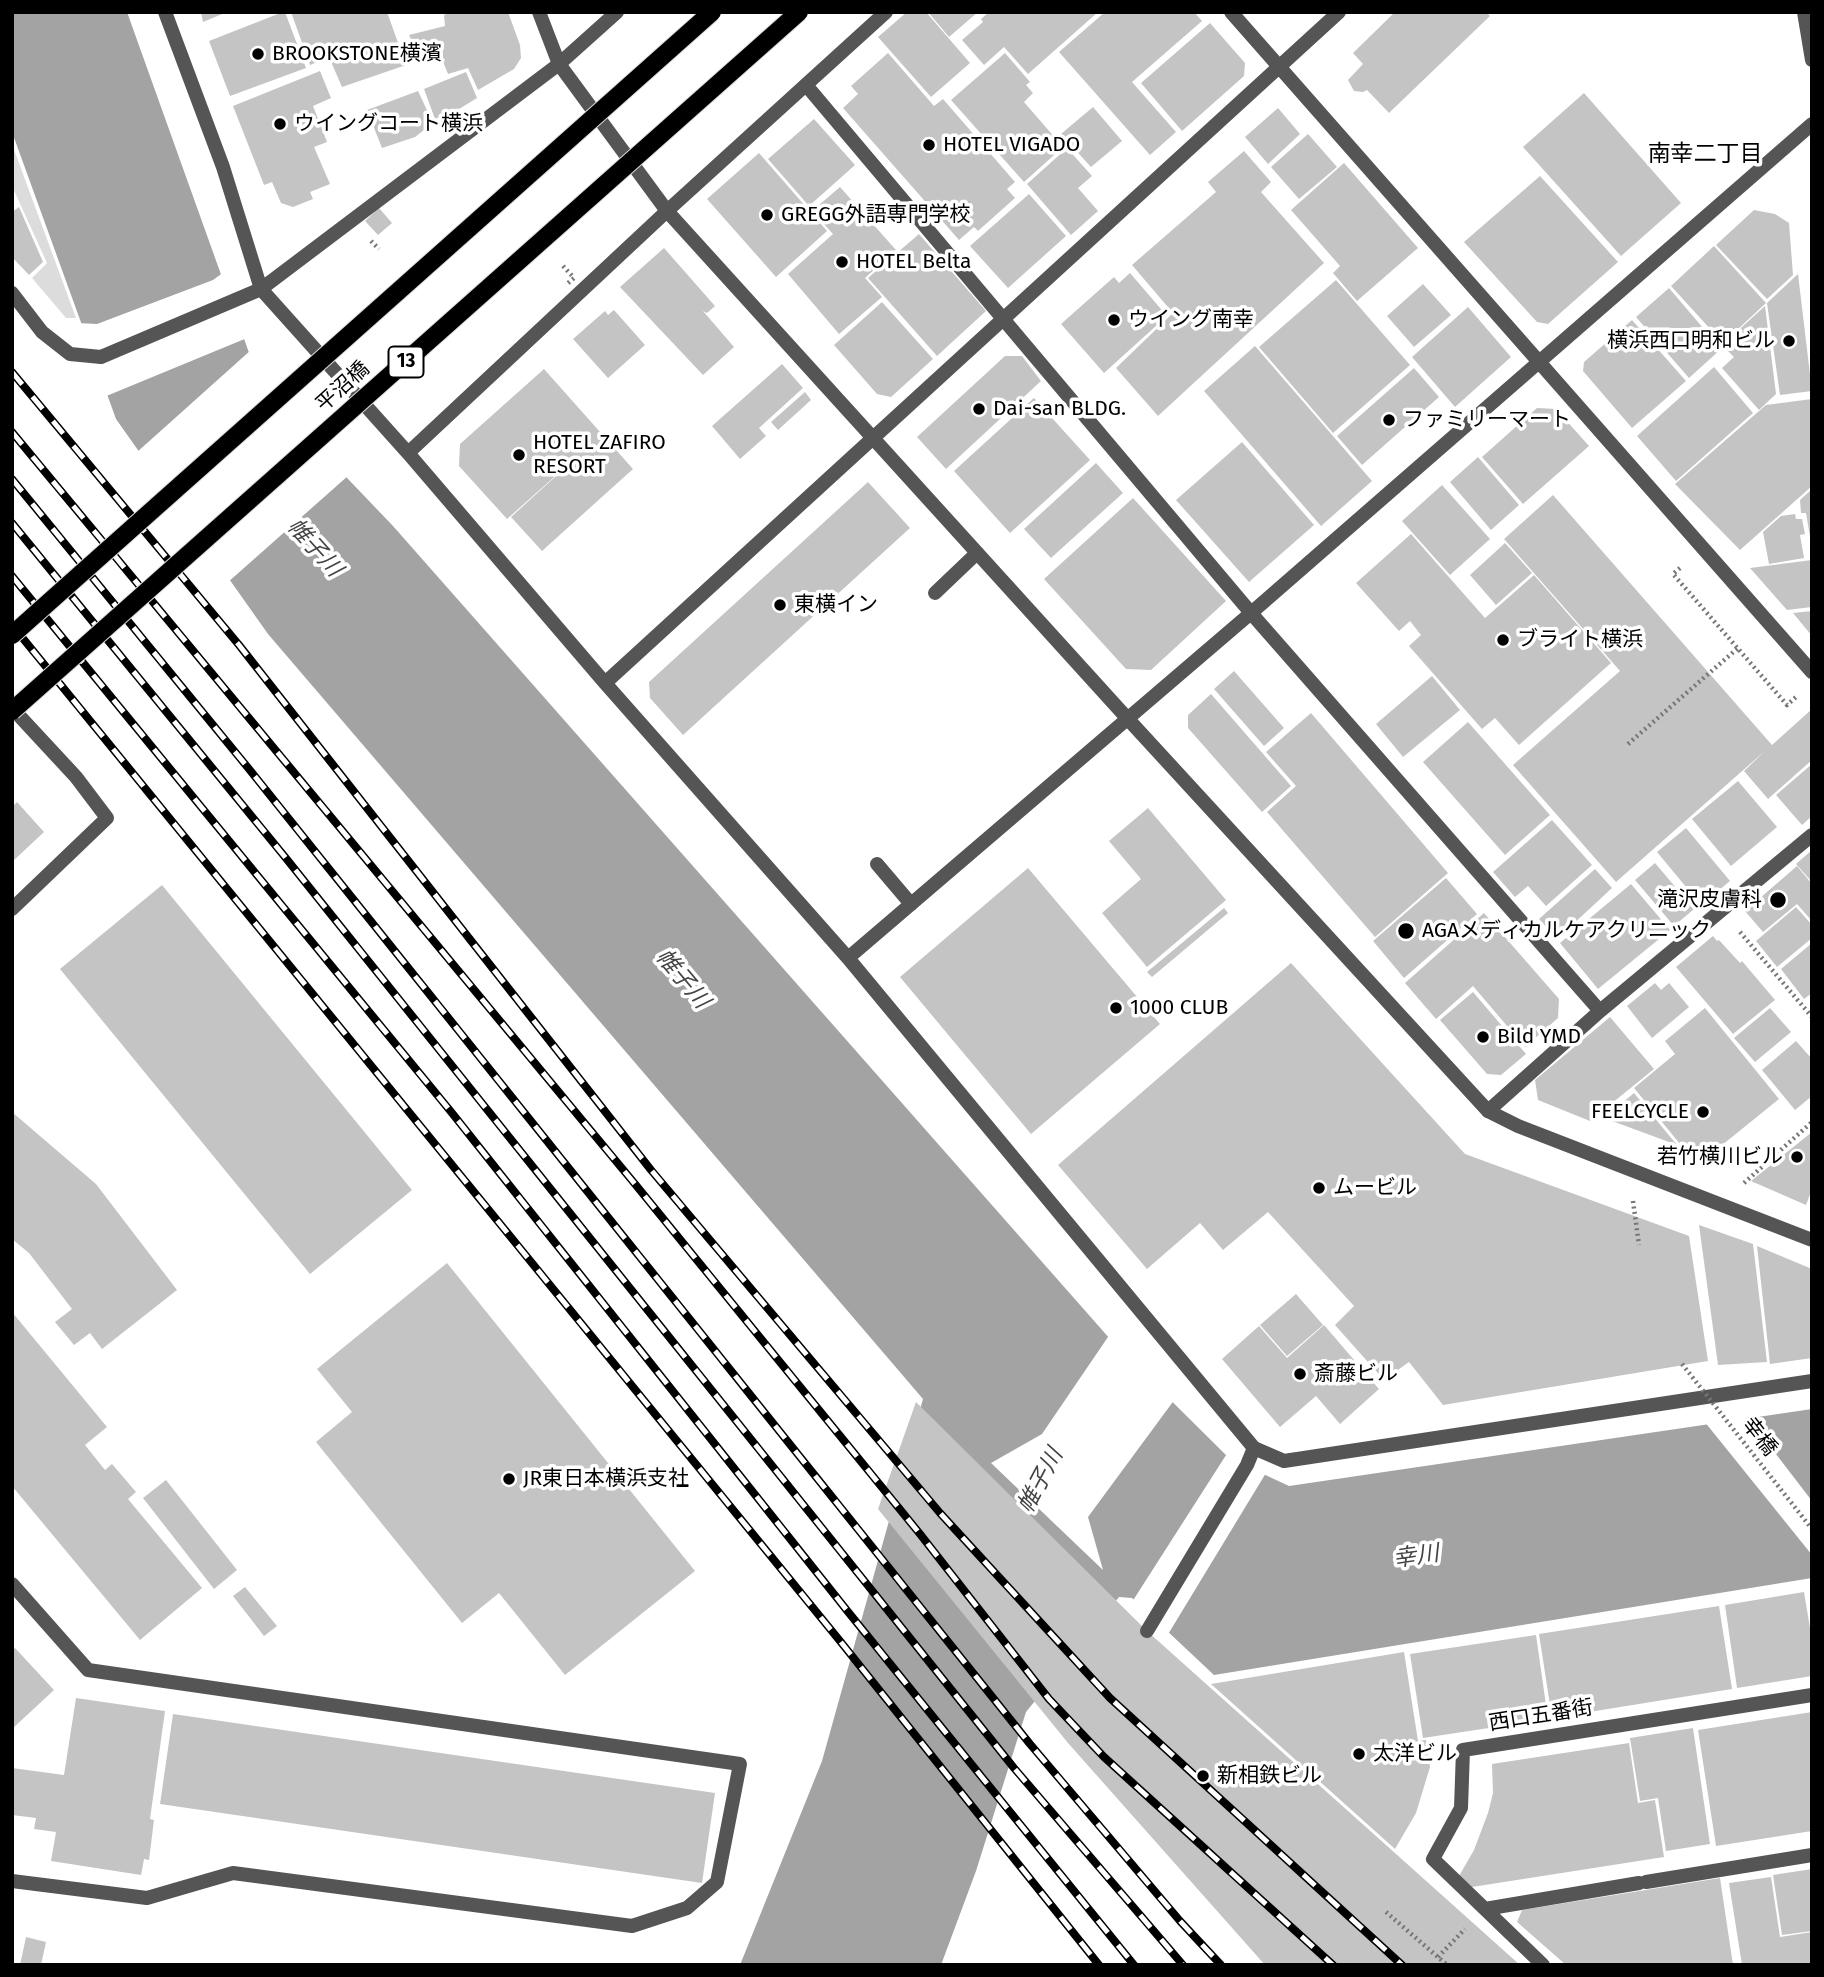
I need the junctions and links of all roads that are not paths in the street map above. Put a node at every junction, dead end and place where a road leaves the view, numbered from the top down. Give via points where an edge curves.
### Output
1 (165, 12) edge
2 (540, 12) edge
3 (617, 12) edge
4 (712, 12) edge
5 (799, 12) edge
6 (886, 12) edge
7 (1231, 12) edge
8 (1339, 12) edge
9 (1804, 12) edge
10 (1812, 60) edge
11 (559, 64) junction
12 (1279, 66) junction
13 (806, 85) junction
14 (1812, 124) edge
15 (667, 211) junction
16 (261, 289) junction
17 (12, 293) edge
18 (1004, 319) junction
19 (1538, 362) junction
20 (873, 438) junction
21 (408, 453) junction
22 (977, 553) junction
23 (935, 593) dead end
24 (1251, 613) junction
25 (12, 635) edge
26 (1812, 672) edge
27 (605, 683) junction
28 (12, 710) edge
29 (1127, 718) junction
30 (1812, 835) edge
31 (877, 864) dead end
32 (911, 904) junction
33 (12, 909) edge
34 (848, 958) junction
35 (1600, 1010) junction
36 (1488, 1111) junction
37 (1812, 1240) edge
38 (1812, 1381) edge
39 (1254, 1448) junction
40 (12, 1584) edge
41 (1147, 1630) dead end
42 (1812, 1695) edge
43 (1812, 1855) edge
44 (12, 1881) edge
45 (1485, 1909) junction
46 (1544, 1965) edge

1 - 16 street via 223,167
2 - 11 street
3 - 11 street
4 - 25 main road, 平沼橋, bridge
5 - 28 main road, 平沼橋 / 13, bridge
6 - 13 street
7 - 12 street
8 - 12 street
9 - 10 street
11 - 15 street
11 - 16 street
12 - 18 street
12 - 19 street
13 - 15 street
13 - 18 street
14 - 19 street
15 - 20 street
15 - 21 street
16 - 17 street via 101,357 70,354 42,332
16 - 21 street
18 - 20 street
18 - 24 street
19 - 24 street
19 - 26 street
20 - 22 street
20 - 27 street
21 - 27 street
22 - 23 street
22 - 29 street
24 - 29 street
24 - 35 street
27 - 34 street
28 - 33 street via 76,777 107,818
29 - 32 street
29 - 36 street
30 - 35 street
31 - 32 street
32 - 34 street
34 - 39 street
35 - 36 street
36 - 37 street
38 - 39 street via 1284,1461
39 - 41 street
40 - 44 street via 88,1670 740,1764 717,1882 687,1908 632,1926 233,1873 147,1898
42 - 45 street, 西口五番街 via 1463,1749 1461,1808 1433,1858
43 - 45 street
45 - 46 street, 西口五番街

